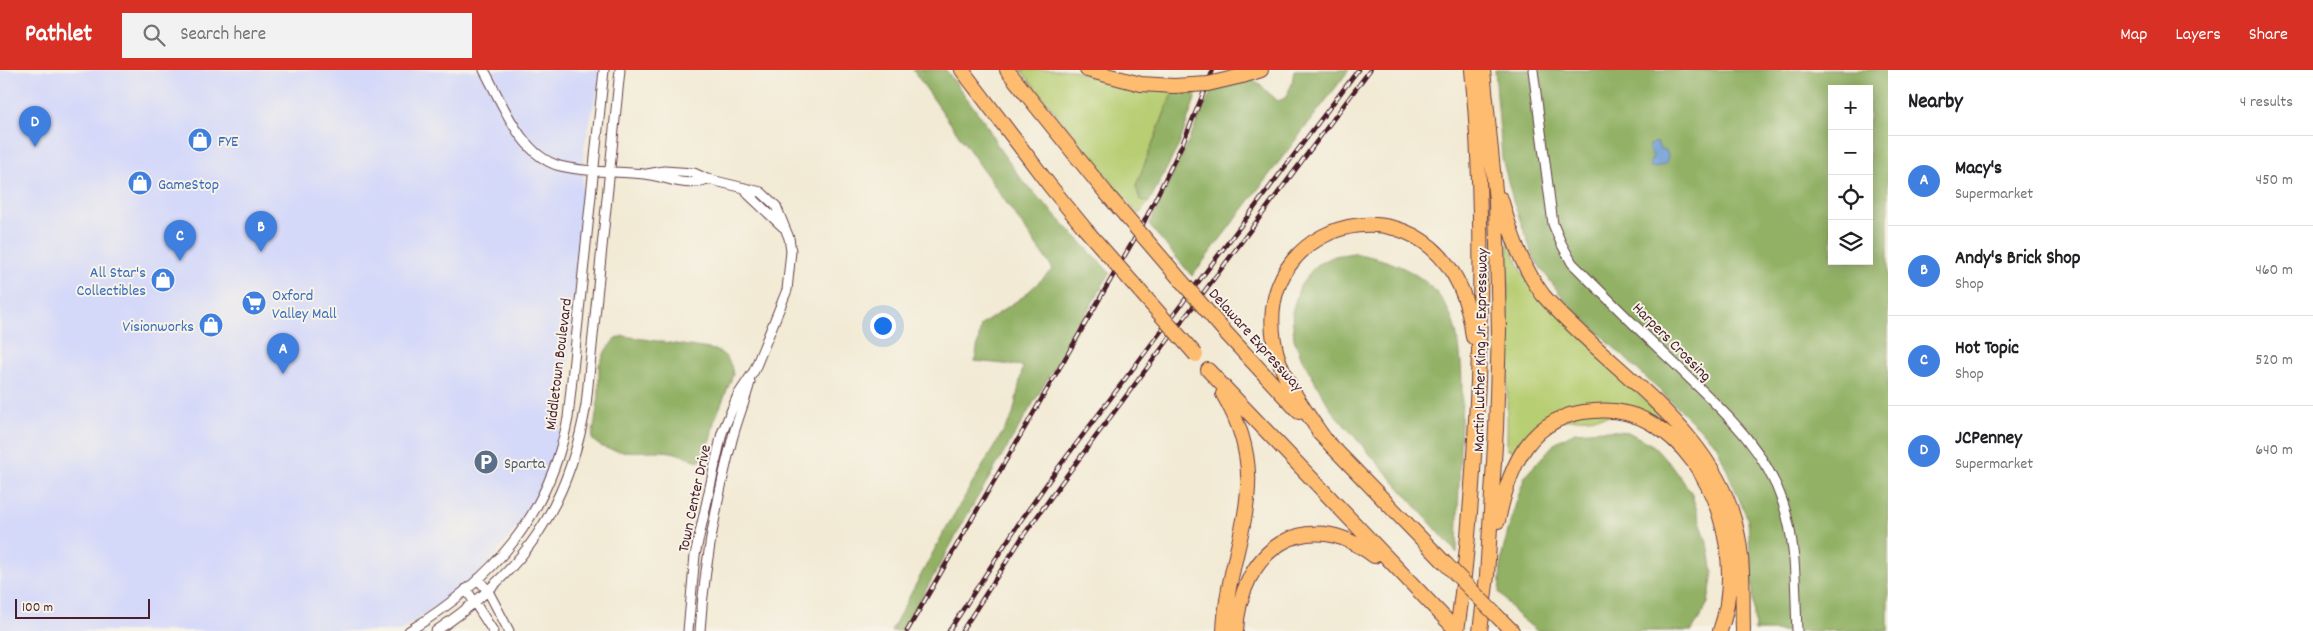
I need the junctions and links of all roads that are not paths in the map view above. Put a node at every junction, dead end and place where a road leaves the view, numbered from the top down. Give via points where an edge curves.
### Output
1 (484, 70) edge
2 (604, 70) edge
3 (620, 70) edge
4 (962, 70) edge
5 (1007, 70) edge
6 (1087, 70) edge
7 (1261, 70) edge
8 (1472, 70) edge
9 (1483, 70) edge
10 (1533, 70) edge
11 (1493, 168) junction
12 (593, 170) junction
13 (610, 171) junction
14 (1208, 370) junction
15 (750, 379) junction
16 (1478, 380) junction
17 (1324, 438) junction
18 (1487, 576) junction
19 (478, 579) junction
20 (1413, 587) junction
21 (466, 589) junction
22 (488, 591) junction
23 (475, 603) junction
24 (1507, 625) edge
25 (409, 631) edge
26 (436, 631) edge
27 (493, 631) edge
28 (509, 631) edge
29 (688, 631) edge
30 (700, 631) edge
31 (1224, 631) edge
32 (1236, 631) edge
33 (1457, 631) edge
34 (1480, 631) edge
35 (1720, 631) edge
36 (1743, 631) edge
37 (1797, 631) edge

1 - 12 street, Town Center Drive via 527,145 559,166
2 - 12 street, Middletown Boulevard
3 - 13 street, Middletown Boulevard
4 - 14 highway, bridge via 1086,230
5 - 17 highway, Delaware Expressway, bridge via 1106,193 1226,332
6 - 7 highway, bridge via 1141,84 1174,86 1208,84
8 - 16 highway, Martin Luther King Jr. Expressway via 1480,209
9 - 11 highway, Martin Luther King Jr. Expressway
10 - 37 street, Harpers Crossing via 1553,224 1560,243 1572,263 1746,434 1770,471 1792,536
11 - 18 highway, Martin Luther King Jr. Expressway via 1498,360
11 - 36 highway via 1513,241 1536,285 1560,313 1687,435 1716,476 1738,536
12 - 13 street, Town Center Drive
12 - 19 street, Middletown Boulevard via 565,432 551,476 533,514 504,554
13 - 15 street, Town Center Drive via 647,174 684,184 707,180 754,189 776,206 792,251 790,281
13 - 22 street, Middletown Boulevard via 586,405 578,444 562,492 542,530 520,559
14 - 20 highway
14 - 31 highway via 1236,417 1244,438 1248,466 1248,500
15 - 29 street, Town Center Drive via 735,401 722,433 695,555
15 - 30 street, Town Center Drive via 732,438 706,558
16 - 17 highway via 1464,296 1451,268 1437,252 1413,234 1385,225 1355,225 1336,230 1310,246 1293,263 1280,284 1273,310 1274,342 1283,369
16 - 33 highway, Martin Luther King Jr. Expressway via 1469,526
17 - 24 highway, Delaware Expressway, bridge
18 - 34 highway, Martin Luther King Jr. Expressway
18 - 35 highway via 1506,487 1514,464 1527,445 1542,430 1568,415 1600,410 1621,412 1651,422 1669,436 1696,468 1712,496 1723,525 1729,563 1726,605
19 - 21 street, Middletown Boulevard
19 - 22 street
20 - 32 highway via 1352,541 1326,533 1299,535 1275,546 1255,568 1241,598
20 - 33 highway
21 - 23 street
21 - 25 street, Middletown Boulevard
22 - 23 street, Middletown Boulevard
22 - 28 street
23 - 26 street, Middletown Boulevard
23 - 27 street

